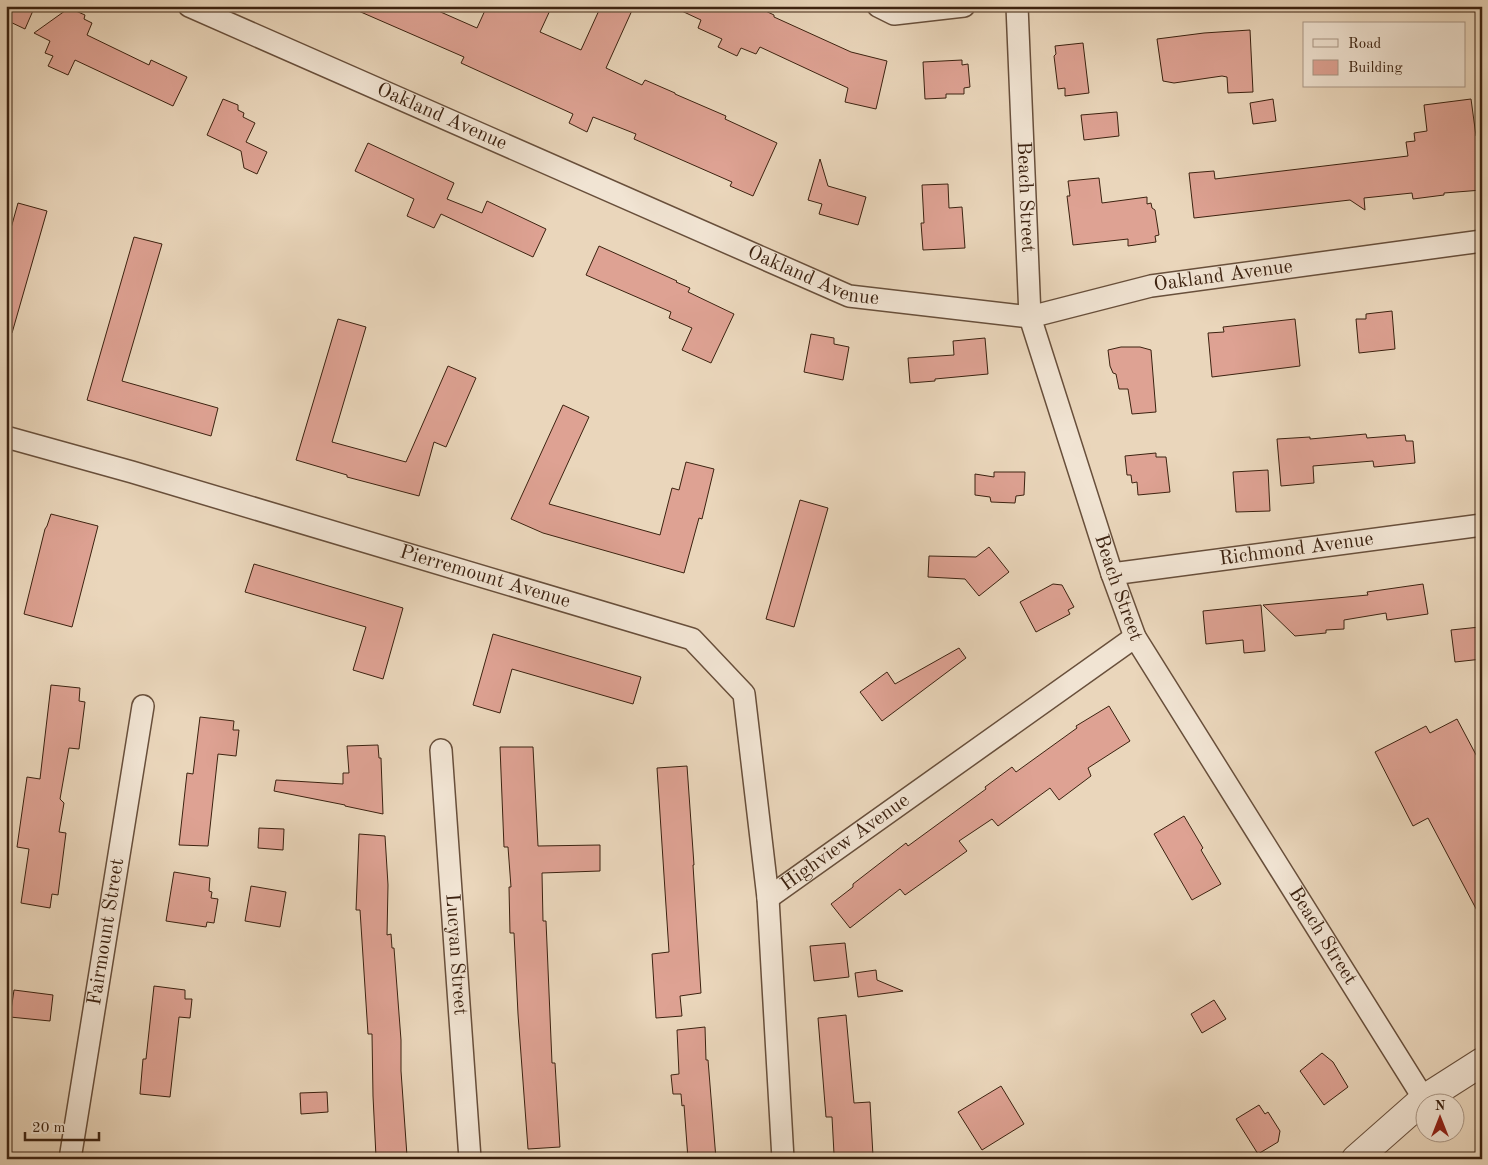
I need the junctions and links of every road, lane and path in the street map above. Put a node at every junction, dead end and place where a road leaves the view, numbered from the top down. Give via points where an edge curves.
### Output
1 (189, 6) edge
2 (878, 6) edge
3 (964, 6) edge
4 (1017, 6) edge
5 (1482, 241) edge
6 (1030, 317) junction
7 (6, 437) edge
8 (1482, 525) edge
9 (1112, 574) junction
10 (1135, 636) junction
11 (143, 706) dead end
12 (441, 750) dead end
13 (768, 898) junction
14 (1482, 1062) edge
15 (1420, 1092) edge
16 (1435, 1092) edge
17 (1416, 1106) edge
18 (70, 1159) edge
19 (470, 1159) edge
20 (783, 1159) edge
21 (1356, 1159) edge

1 - 6 street, Oakland Avenue via 849,296
2 - 3 street via 894,14
4 - 6 street, Beach Street
5 - 6 street, Oakland Avenue via 1151,286
6 - 9 street, Beach Street
7 - 13 street, Pierremount Avenue via 692,639 744,694
8 - 9 street, Richmond Avenue
9 - 10 street, Beach Street
10 - 13 street, Highview Avenue
10 - 15 street, Beach Street
11 - 18 street, Fairmount Street
12 - 19 street, Lucyan Street
13 - 20 street, Highview Avenue
14 - 16 street
17 - 21 street

